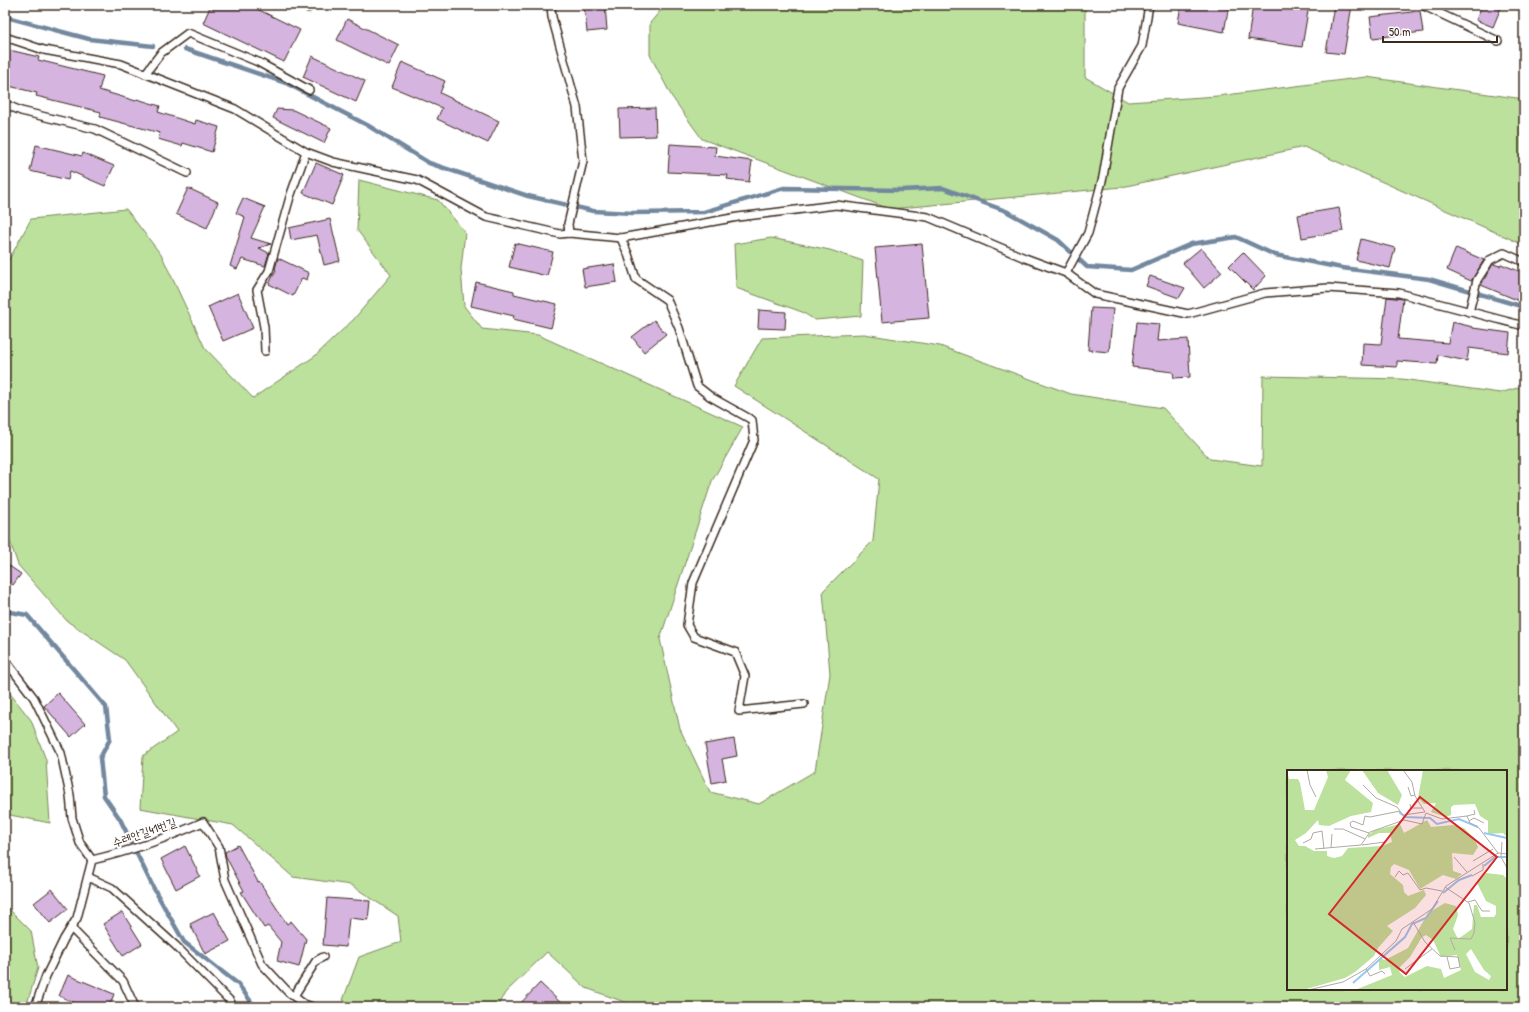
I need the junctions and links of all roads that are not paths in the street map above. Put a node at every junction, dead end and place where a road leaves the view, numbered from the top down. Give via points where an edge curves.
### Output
1 (551, 5) edge
2 (1149, 5) edge
3 (1422, 5) edge
4 (5, 37) edge
5 (1498, 41) dead end
6 (145, 74) junction
7 (309, 90) dead end
8 (5, 104) edge
9 (306, 152) junction
10 (186, 173) dead end
11 (569, 233) junction
12 (621, 238) junction
13 (1524, 262) edge
14 (1066, 273) junction
15 (1469, 312) junction
16 (1524, 326) edge
17 (265, 351) dead end
18 (5, 660) edge
19 (804, 704) dead end
20 (92, 860) junction
21 (88, 877) junction
22 (71, 928) junction
23 (323, 957) dead end
24 (294, 996) junction
25 (35, 1007) edge
26 (135, 1007) edge
27 (233, 1007) edge
28 (312, 1007) edge

1 - 11 lane via 577,107 583,161 568,224
2 - 14 lane via 1142,46 1118,88 1102,177 1088,233
3 - 5 lane
4 - 6 lane via 44,50 121,64
6 - 7 lane via 161,53 188,33 258,62
6 - 9 lane via 235,109
8 - 10 lane via 21,111 95,129
9 - 11 lane via 333,162 417,180 486,216 560,234
9 - 17 lane via 269,271 257,290 264,327
11 - 12 lane
12 - 14 lane via 677,227 836,205 928,217
12 - 19 lane via 636,279 667,300 679,328 697,386 711,398 752,420 754,440 693,583 687,626 694,637 735,652 745,676 739,711
13 - 15 lane via 1504,253 1490,260 1477,282
14 - 15 lane via 1095,294 1188,314 1265,293 1328,288 1399,293
15 - 16 lane
18 - 20 lane via 34,698 61,752 72,818 80,843
20 - 21 lane
20 - 24 lane, 수레안길41번길 via 140,847 203,822 219,847 226,880 262,964
21 - 22 lane via 77,918
21 - 27 lane via 112,888 176,946
22 - 25 lane via 46,976
22 - 26 lane via 123,980
23 - 24 lane via 316,961
24 - 28 lane, 수레안길41번길

